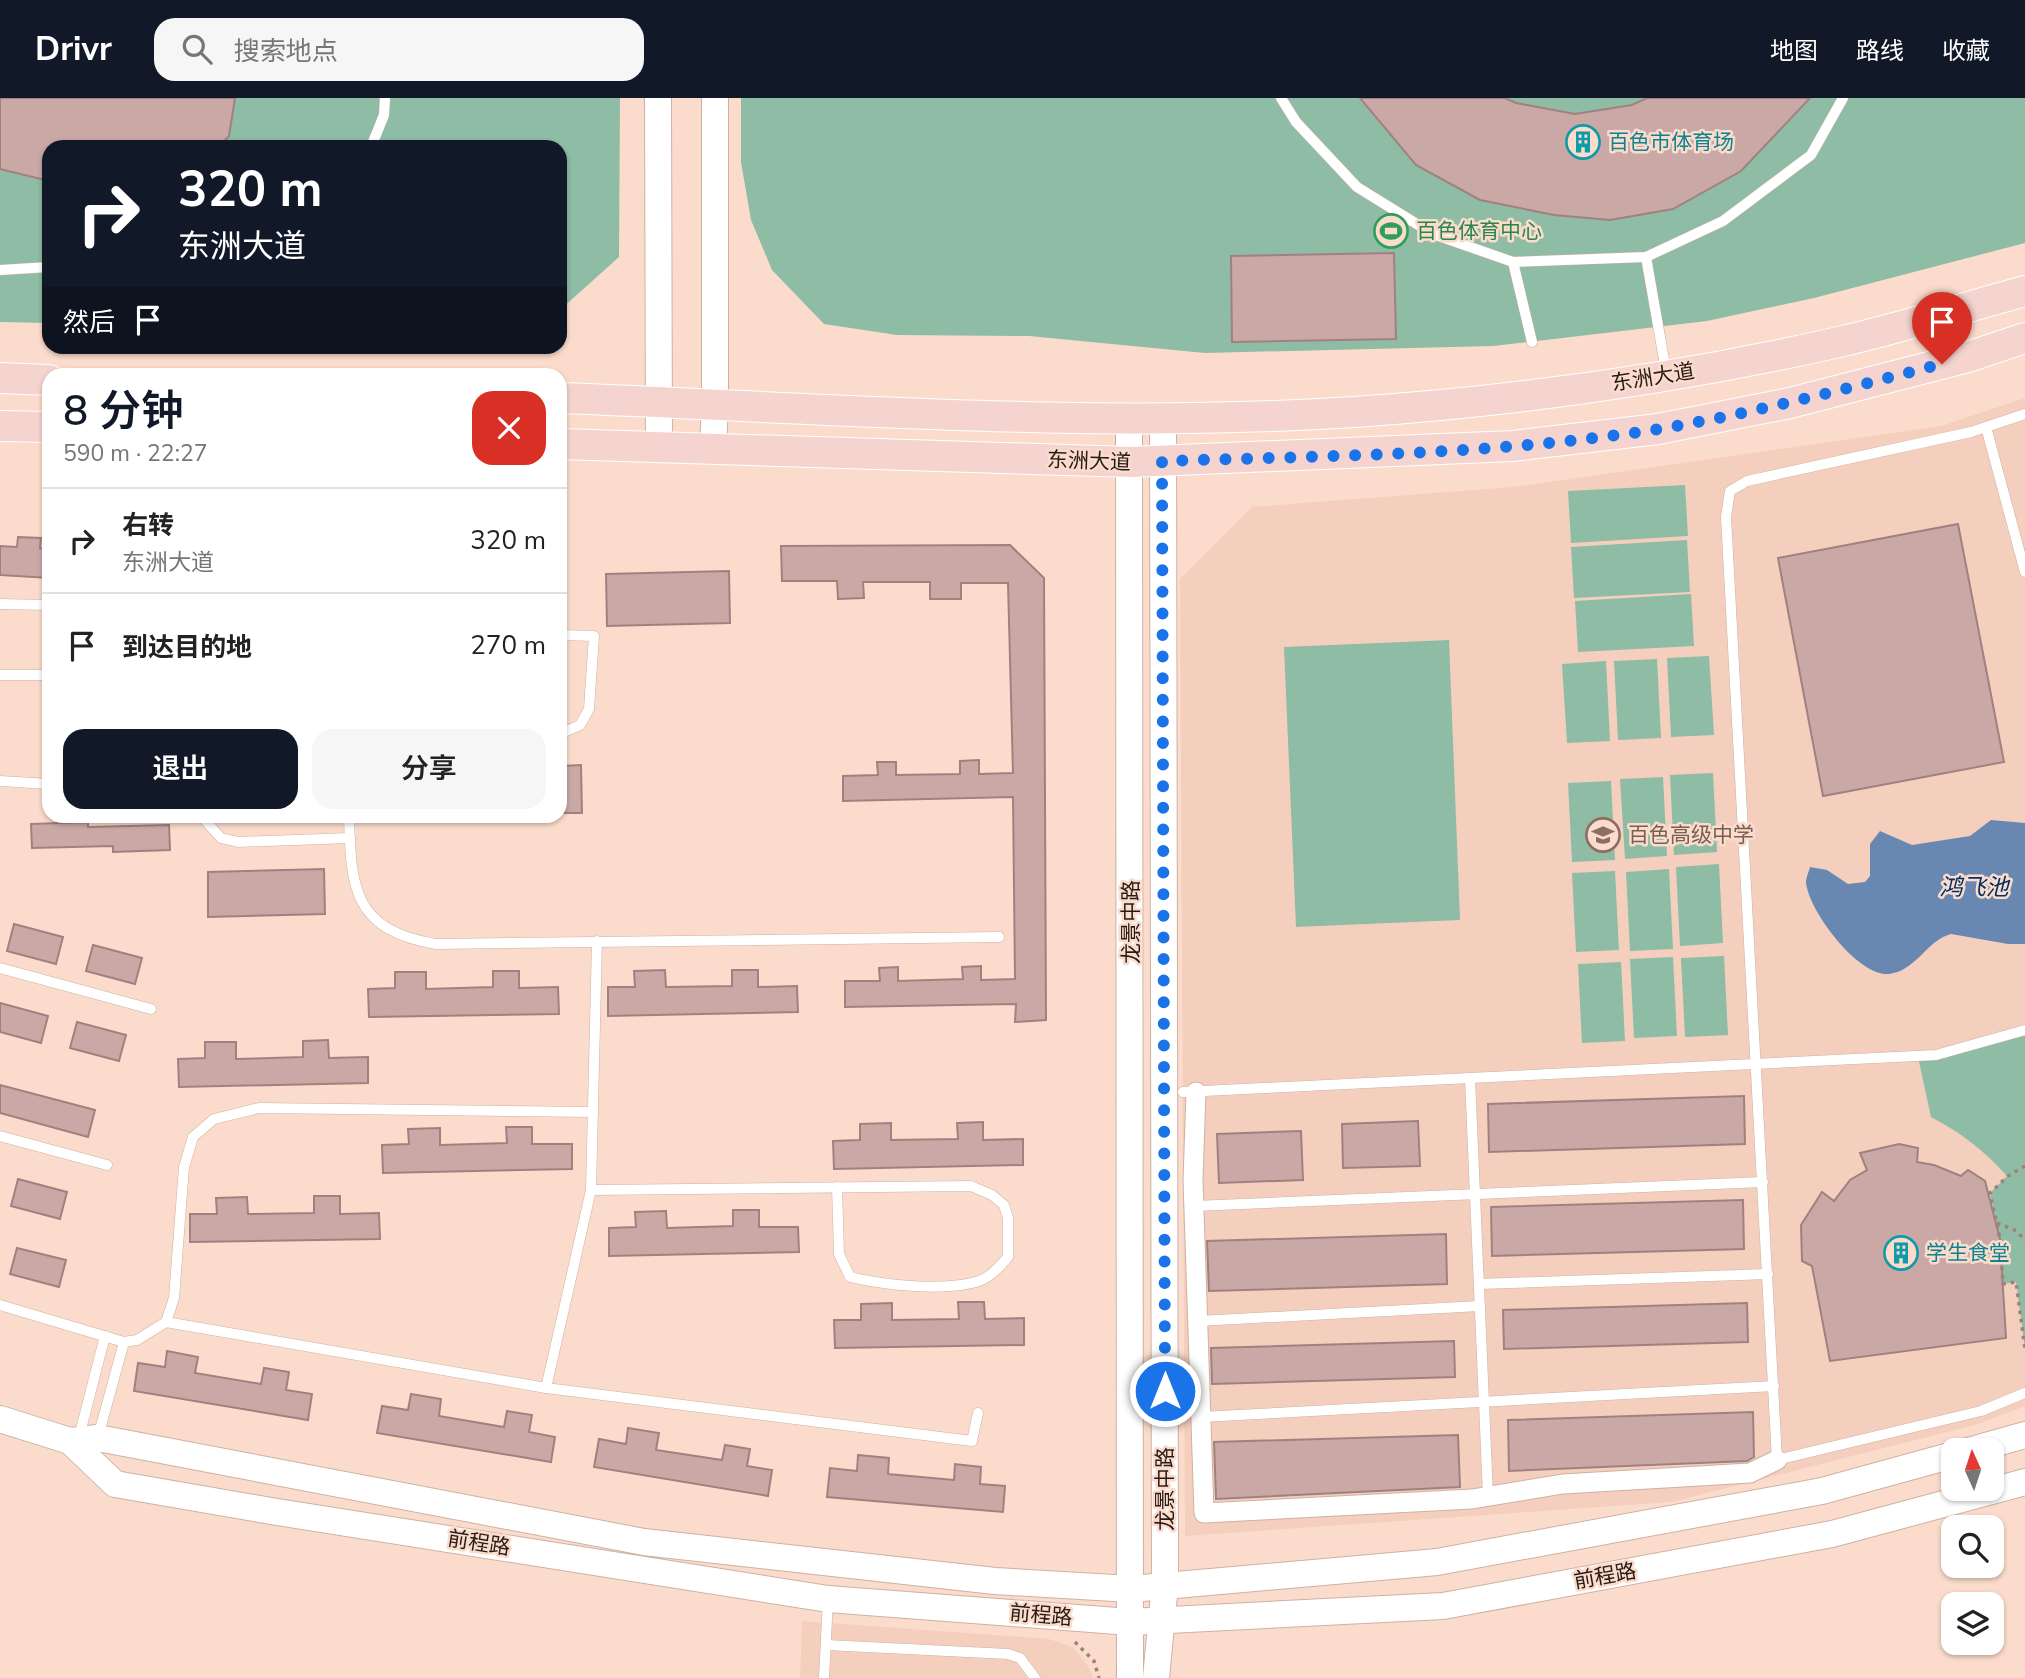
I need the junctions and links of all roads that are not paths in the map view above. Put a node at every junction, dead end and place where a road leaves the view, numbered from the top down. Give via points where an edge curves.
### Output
1 (385, 98) edge
2 (658, 98) edge
3 (715, 98) edge
4 (1281, 98) edge
5 (1843, 98) edge
6 (374, 140) edge
7 (1646, 257) junction
8 (1513, 262) junction
9 (42, 267) edge
10 (0, 270) edge
11 (2025, 291) edge
12 (2025, 338) edge
13 (1532, 342) dead end
14 (1666, 375) junction
15 (0, 378) edge
16 (42, 380) edge
17 (567, 398) edge
18 (659, 402) junction
19 (715, 404) junction
20 (2025, 414) edge
21 (1163, 417) junction
22 (1129, 419) junction
23 (0, 425) edge
24 (42, 427) edge
25 (1986, 427) junction
26 (567, 444) edge
27 (659, 447) junction
28 (713, 449) junction
29 (1162, 461) junction
30 (1131, 462) junction
31 (2025, 572) edge
32 (0, 604) edge
33 (42, 605) edge
34 (567, 635) edge
35 (0, 675) edge
36 (42, 675) edge
37 (567, 731) edge
38 (0, 781) edge
39 (42, 784) edge
40 (207, 823) edge
41 (349, 823) edge
42 (350, 838) junction
43 (999, 937) dead end
44 (597, 941) junction
45 (0, 968) edge
46 (151, 1009) dead end
47 (2025, 1030) edge
48 (1757, 1066) junction
49 (1470, 1079) junction
50 (1190, 1092) joint
51 (593, 1112) junction
52 (0, 1136) edge
53 (107, 1165) dead end
54 (1763, 1182) junction
55 (838, 1187) junction
56 (591, 1190) junction
57 (1475, 1194) junction
58 (1195, 1206) junction
59 (1768, 1274) junction
60 (1479, 1284) junction
61 (0, 1306) edge
62 (1480, 1306) junction
63 (1198, 1321) junction
64 (166, 1322) junction
65 (105, 1336) junction
66 (124, 1342) junction
67 (1774, 1386) junction
68 (546, 1388) junction
69 (2025, 1393) edge
70 (1484, 1402) junction
71 (978, 1413) dead end
72 (1201, 1417) junction
73 (0, 1419) edge
74 (2025, 1435) edge
75 (82, 1440) junction
76 (2004, 1441) edge
77 (1941, 1458) edge
78 (1777, 1460) junction
79 (2025, 1482) edge
80 (1488, 1496) junction
81 (1165, 1586) junction
82 (1131, 1589) junction
83 (828, 1599) junction
84 (1130, 1622) junction
85 (1161, 1623) junction
86 (825, 1644) junction
87 (824, 1678) edge
88 (1035, 1678) edge
89 (1130, 1678) edge
90 (1156, 1678) edge

1 - 6 lane
2 - 18 street
3 - 19 street
4 - 8 lane via 1296,122 1357,187 1433,234
5 - 7 lane via 1811,155 1723,221
7 - 8 lane
7 - 14 lane
8 - 13 lane
9 - 10 lane
11 - 14 main road, 东洲大道 via 1840,342
12 - 29 main road, 东洲大道 via 1790,403 1658,429 1513,446
14 - 21 main road, 东洲大道 via 1530,395 1353,412
15 - 16 main road
17 - 18 main road, 东洲大道
18 - 19 main road, 东洲大道
18 - 27 street
19 - 22 main road, 东洲大道
19 - 28 street
20 - 25 lane
21 - 22 main road, 东洲大道
21 - 29 street, 龙景中路
22 - 30 street, 龙景中路
23 - 24 main road
25 - 31 lane
25 - 48 lane via 1747,481 1730,491 1726,516
26 - 27 main road, 东洲大道
27 - 28 main road, 东洲大道
28 - 30 main road, 东洲大道
29 - 30 main road, 东洲大道
29 - 81 street, 龙景中路
30 - 82 street, 龙景中路
32 - 33 lane
34 - 37 lane via 594,636 589,709 580,725
35 - 36 lane
38 - 39 lane
40 - 42 lane via 221,838 238,842
41 - 42 lane
42 - 44 lane via 351,874 364,907 378,922 408,939 436,944
43 - 44 lane
44 - 51 lane
45 - 46 lane
47 - 48 lane via 1937,1055
48 - 49 lane
48 - 54 lane
49 - 50 lane
49 - 57 lane
50 - 58 street
51 - 56 lane
51 - 64 lane via 259,1108 214,1119 193,1137 184,1167 174,1298
52 - 53 lane
54 - 57 lane
54 - 59 lane
55 - 55 lane via 971,1186 1004,1205 1008,1257 981,1281 965,1284 891,1286 850,1277 839,1254
55 - 56 lane
56 - 68 lane
57 - 58 lane
57 - 60 lane
58 - 63 street
59 - 60 lane
59 - 67 lane
60 - 62 lane
61 - 65 lane
62 - 63 lane
62 - 70 lane
63 - 72 street
64 - 66 lane
64 - 68 lane
65 - 66 lane
65 - 75 lane
66 - 75 lane
67 - 70 lane
67 - 78 lane
68 - 71 lane via 972,1441
69 - 78 lane via 1981,1411
70 - 72 lane
70 - 80 lane
72 - 80 street via 1204,1513
73 - 75 street, 前程路
74 - 76 street
75 - 82 street, 前程路 via 644,1542 995,1581
75 - 83 street, 前程路 via 115,1484
77 - 81 street, 前程路 via 1822,1491 1437,1562
78 - 80 street via 1750,1473 1563,1484
79 - 85 street, 前程路 via 1832,1534 1443,1606
81 - 82 street, 前程路
81 - 85 street, 龙景中路
82 - 84 street, 龙景中路
83 - 84 street, 前程路
83 - 86 lane
84 - 85 street, 前程路
84 - 89 street, 龙景中路
85 - 90 street, 龙景中路
86 - 87 lane
86 - 88 lane via 1008,1654 1020,1658

